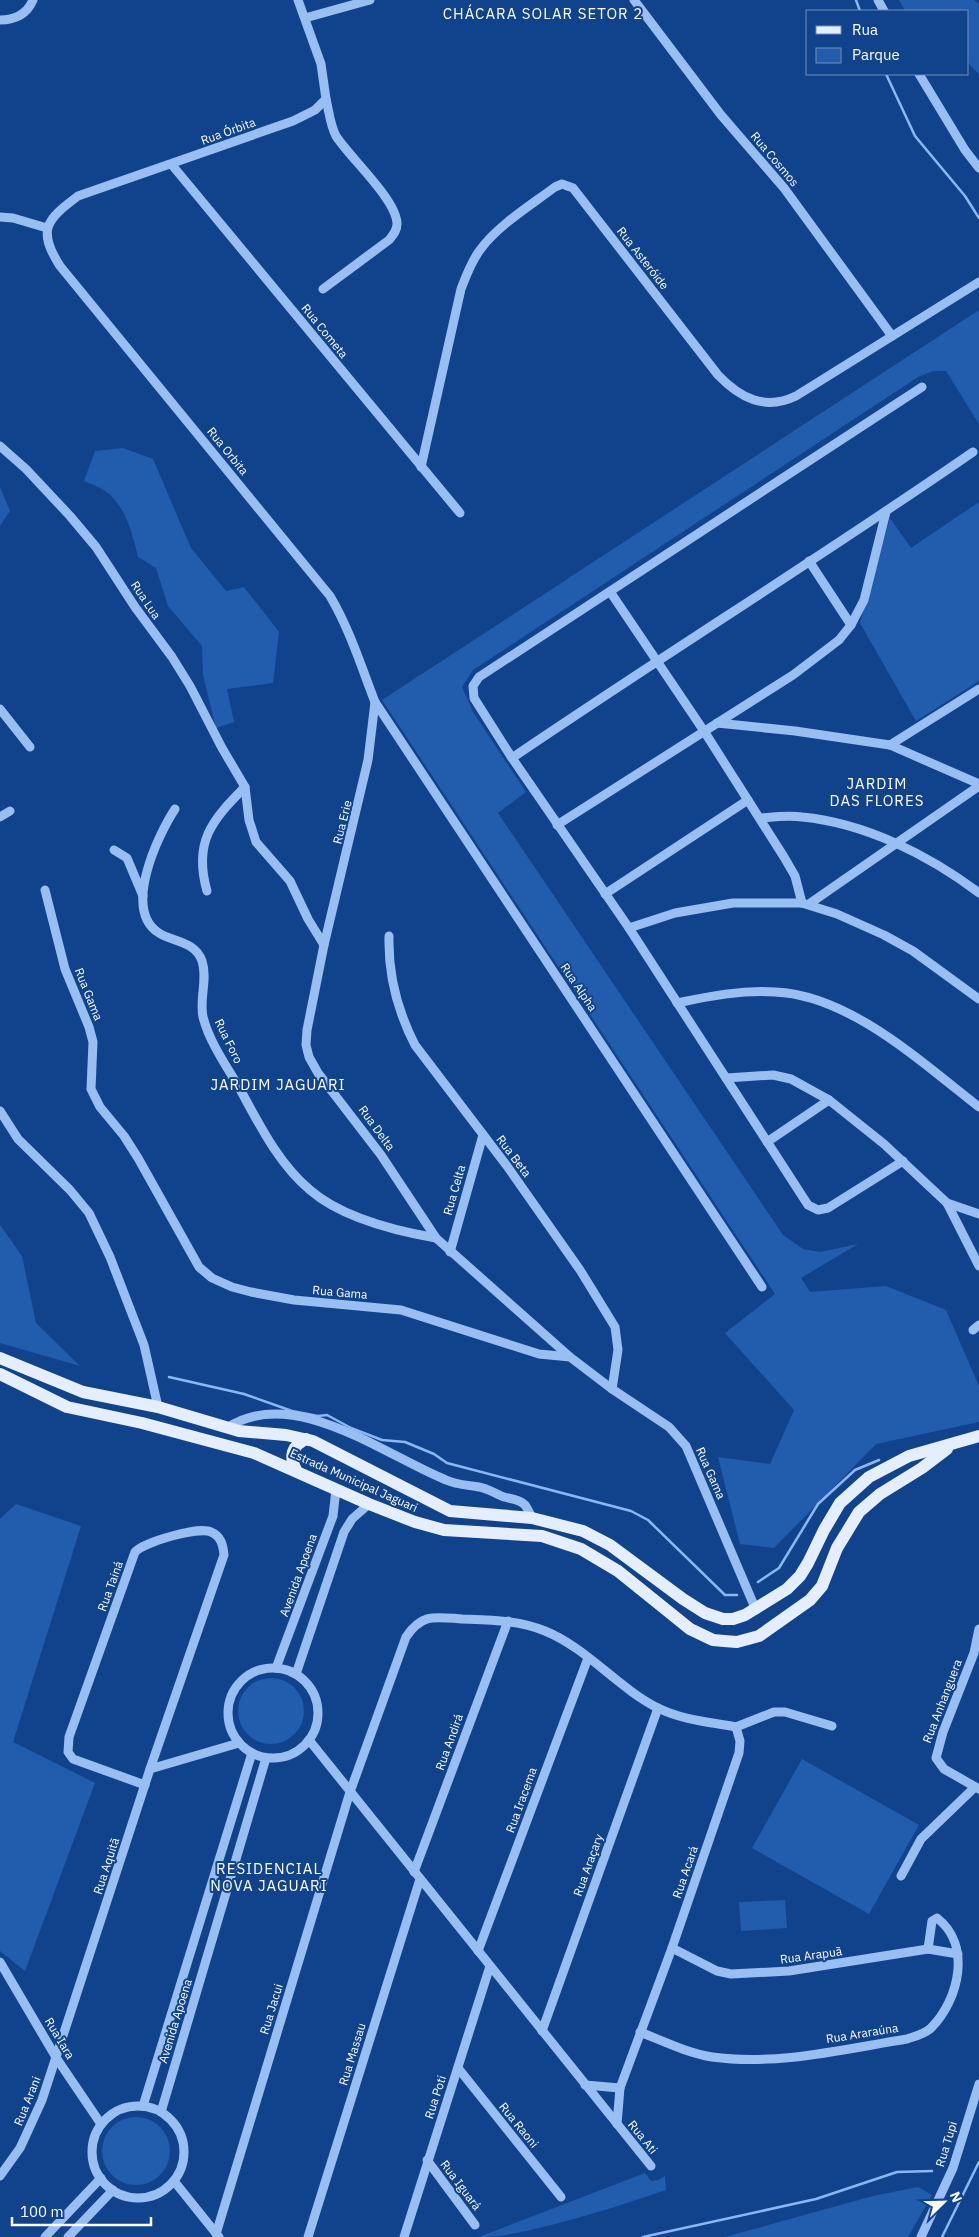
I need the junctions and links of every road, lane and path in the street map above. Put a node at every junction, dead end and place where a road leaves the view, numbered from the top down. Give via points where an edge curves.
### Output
1 (33, 0) edge
2 (298, 0) edge
3 (370, 0) edge
4 (634, 0) edge
5 (305, 18) junction
6 (0, 20) edge
7 (920, 75) edge
8 (326, 99) junction
9 (172, 165) junction
10 (979, 168) edge
11 (0, 217) edge
12 (48, 228) junction
13 (979, 282) edge
14 (323, 289) dead end
15 (892, 336) junction
16 (922, 387) dead end
17 (0, 446) edge
18 (973, 452) dead end
19 (420, 467) junction
20 (886, 512) junction
21 (460, 513) dead end
22 (809, 561) junction
23 (611, 592) junction
24 (851, 625) junction
25 (656, 660) junction
26 (979, 689) edge
27 (374, 702) junction
28 (0, 709) edge
29 (717, 723) junction
30 (704, 731) junction
31 (890, 745) junction
32 (30, 747) dead end
33 (512, 758) junction
34 (979, 785) edge
35 (246, 787) junction
36 (748, 800) junction
37 (175, 809) dead end
38 (10, 811) dead end
39 (0, 817) edge
40 (760, 818) junction
41 (557, 825) junction
42 (897, 844) junction
43 (114, 850) dead end
44 (44, 890) dead end
45 (207, 891) dead end
46 (979, 892) edge
47 (604, 894) junction
48 (144, 897) junction
49 (806, 904) junction
50 (629, 928) junction
51 (389, 936) dead end
52 (324, 945) junction
53 (979, 999) edge
54 (677, 1003) junction
55 (726, 1078) junction
56 (829, 1100) junction
57 (979, 1106) edge
58 (0, 1111) edge
59 (483, 1135) junction
60 (767, 1142) junction
61 (903, 1161) junction
62 (948, 1203) junction
63 (979, 1214) edge
64 (436, 1238) junction
65 (450, 1252) junction
66 (979, 1266) edge
67 (762, 1287) dead end
68 (570, 1357) junction
69 (0, 1358) edge
70 (0, 1374) edge
71 (612, 1389) junction
72 (83, 1392) junction
73 (158, 1407) junction
74 (78, 1410) junction
75 (227, 1428) junction
76 (979, 1436) edge
77 (306, 1439) junction
78 (952, 1446) junction
79 (296, 1470) junction
80 (336, 1489) junction
81 (424, 1499) junction
82 (370, 1504) junction
83 (532, 1518) junction
84 (416, 1522) junction
85 (787, 1590) junction
86 (800, 1608) junction
87 (756, 1610) junction
88 (733, 1619) junction
89 (508, 1621) junction
90 (979, 1629) edge
91 (737, 1642) junction
92 (588, 1658) junction
93 (276, 1668) junction
94 (296, 1674) junction
95 (658, 1708) junction
96 (832, 1726) dead end
97 (736, 1727) junction
98 (309, 1740) junction
99 (239, 1743) junction
100 (252, 1753) junction
101 (266, 1758) junction
102 (150, 1769) junction
103 (145, 1785) junction
104 (977, 1788) edge
105 (350, 1792) junction
106 (417, 1875) junction
107 (901, 1876) dead end
108 (196, 1932) junction
109 (214, 1937) junction
110 (672, 1948) junction
111 (928, 1949) junction
112 (478, 1951) junction
113 (958, 1954) junction
114 (0, 1962) edge
115 (490, 1966) junction
116 (542, 2031) junction
117 (640, 2032) junction
118 (57, 2059) junction
119 (458, 2068) junction
120 (585, 2084) junction
121 (979, 2084) edge
122 (620, 2088) junction
123 (143, 2106) junction
124 (161, 2112) junction
125 (101, 2124) junction
126 (616, 2124) junction
127 (427, 2160) junction
128 (651, 2166) dead end
129 (0, 2176) edge
130 (101, 2178) junction
131 (174, 2181) junction
132 (112, 2190) junction
133 (560, 2197) dead end
134 (475, 2225) dead end
135 (218, 2235) edge
136 (45, 2237) edge
137 (68, 2237) edge
138 (308, 2237) edge
139 (404, 2237) edge
140 (921, 2237) edge

1 - 6 street via 22,15
2 - 5 street
3 - 5 street
4 - 15 street, Rua Cosmos via 721,115 784,188
5 - 8 street via 321,64
7 - 10 street
8 - 9 street, Rua Órbita via 315,110 293,121
8 - 14 street via 336,135 380,189 398,225 389,240
9 - 12 street, Rua Órbita via 78,196 57,212
9 - 19 street, Rua Cometa
11 - 12 street
12 - 27 street, Rua Orbita via 50,250 60,266 330,596 356,648
13 - 15 street, Rua Asteróide
15 - 19 street, Rua Asteróide via 783,402 764,403 742,395 712,368 573,188 562,184 490,239 468,271 461,289
16 - 23 street
17 - 35 street, Rua Lua via 32,476 96,547 172,657
18 - 20 street
19 - 21 street, Rua Cometa
20 - 22 street
20 - 24 street via 864,600
22 - 24 street
22 - 25 street
23 - 25 street
23 - 33 street via 475,682 474,698
24 - 29 street via 839,640 793,675
25 - 30 street
25 - 33 street
26 - 31 street
27 - 52 street, Rua Erie via 368,760
27 - 67 street, Rua Alpha
28 - 32 street
29 - 30 street
29 - 31 street
30 - 36 street
30 - 41 street
31 - 34 street
33 - 41 street
34 - 42 street
35 - 45 street via 211,824 202,860
35 - 52 street via 252,834 262,851 290,881
36 - 40 street
36 - 47 street
37 - 48 street, Rua Foro via 162,828 152,854
38 - 39 street
40 - 42 street via 801,817 826,821
40 - 49 street via 795,876
41 - 47 street
42 - 46 street via 930,860
42 - 49 street
43 - 48 street via 127,858
44 - 68 street, Rua Gama via 65,969 90,1027 93,1042 91,1089 100,1107 138,1158 199,1267 212,1278 251,1292 294,1300 401,1310 539,1354
47 - 50 street
48 - 64 street, Rua Foro via 146,919 152,928 188,944 200,956 203,966 203,1017 209,1032 255,1116 294,1175 322,1200 353,1214 390,1228
49 - 50 street via 733,904 675,913
49 - 53 street via 884,934
50 - 54 street
51 - 59 street, Rua Beta via 388,957 405,1025 415,1045
52 - 64 street, Rua Delta via 307,1030 309,1058 381,1155
54 - 55 street
54 - 57 street via 732,992 776,992 794,994 842,1009 862,1020
55 - 56 street via 773,1075 790,1079
55 - 60 street
56 - 60 street
56 - 61 street
58 - 73 street via 18,1139 89,1213 144,1345
59 - 65 street, Rua Celta
59 - 71 street, Rua Beta via 580,1270 615,1327 618,1350
60 - 61 street via 808,1205 818,1210 828,1208
61 - 62 street
62 - 63 street
62 - 66 street
64 - 65 street, Rua Delta
65 - 68 street, Rua Delta
68 - 71 street, Rua Gama
69 - 72 main road, Estrada Municipal Jaguari
70 - 74 main road, Estrada Municipal Jaguari
71 - 87 street, Rua Gama via 669,1427 686,1446
72 - 73 main road, Estrada Municipal Jaguari
72 - 74 main road
73 - 75 main road, Estrada Municipal Jaguari
74 - 79 main road, Estrada Municipal Jaguari via 134,1421 254,1453
75 - 77 main road, Estrada Municipal Jaguari
75 - 83 street via 241,1419 302,1416 374,1444 448,1481 481,1487 517,1500
76 - 78 main road, Estrada Municipal Jaguari
77 - 79 main road via 293,1450 291,1460
77 - 81 main road, Estrada Municipal Jaguari
78 - 85 main road, Estrada Municipal Jaguari via 910,1456 869,1477 840,1503 808,1563
78 - 86 main road, Estrada Municipal Jaguari via 880,1494 860,1512 837,1548 822,1586
79 - 80 main road, Estrada Municipal Jaguari
80 - 82 main road, Estrada Municipal Jaguari
80 - 93 street, Avenida Apoena via 333,1516
81 - 83 main road, Estrada Municipal Jaguari via 455,1513
81 - 84 main road via 426,1512
82 - 84 main road, Estrada Municipal Jaguari
82 - 94 street via 347,1525
83 - 88 main road, Estrada Municipal Jaguari via 582,1531 610,1545 705,1613
84 - 91 main road, Estrada Municipal Jaguari via 444,1530 542,1536 581,1549 618,1571 690,1629 713,1640
85 - 86 main road via 798,1595
85 - 87 main road, Estrada Municipal Jaguari
86 - 91 main road, Estrada Municipal Jaguari via 768,1631
87 - 88 main road, Estrada Municipal Jaguari
88 - 91 main road via 727,1629
89 - 92 street via 546,1631
89 - 105 street via 433,1617 413,1626 406,1637
89 - 106 street, Rua Andirá
90 - 104 street, Rua Anhanguera via 974,1653 936,1752 938,1763 944,1769
92 - 95 street
92 - 112 street, Rua Iracema
93 - 94 street
93 - 99 street via 251,1674 232,1692 228,1718
94 - 98 street via 309,1687 317,1704 318,1717
95 - 97 street
95 - 116 street, Rua Araçary
96 - 97 street via 785,1712 774,1712
97 - 110 street, Rua Acará via 739,1753
98 - 101 street via 290,1755
98 - 105 street
99 - 100 street
99 - 102 street
100 - 101 street
100 - 108 street, Avenida Apoena
101 - 109 street, Avenida Apoena
102 - 103 street, Rua Aquitã
102 - 103 street, Rua Tainá via 224,1555 223,1544 210,1531 202,1530 145,1544 136,1552 69,1738 68,1752 73,1759
103 - 118 street, Rua Aquitã
104 - 107 street via 921,1839
105 - 106 street
105 - 135 street, Rua Jacui
106 - 112 street
106 - 138 street, Rua Massau
108 - 109 street
108 - 123 street, Avenida Apoena
109 - 124 street, Avenida Apoena
110 - 111 street, Rua Arapuã via 731,1974 789,1972
110 - 117 street, Rua Acará
111 - 113 street, Rua Arapuã
111 - 113 street, Rua Araraúna via 932,1921 936,1917
112 - 115 street
113 - 117 street, Rua Araraúna via 958,1976 940,2016 931,2029 907,2039 795,2056 734,2059 696,2053
114 - 118 street, Rua Iara
115 - 116 street
115 - 119 street, Rua Poti
116 - 120 street
117 - 122 street, Rua Acará
118 - 125 street, Rua Iara
118 - 129 street, Rua Arani via 30,2130
119 - 127 street, Rua Poti
119 - 133 street, Rua Raoni
120 - 122 street
120 - 126 street
121 - 140 street, Rua Tupi via 952,2168
122 - 126 street, Rua Acará
123 - 124 street
123 - 125 street via 127,2107 113,2113
124 - 131 street via 172,2120 183,2143 184,2157
125 - 130 street via 92,2151 94,2165
126 - 128 street, Rua Ati
127 - 134 street, Rua Iguará
127 - 139 street, Rua Poti
130 - 132 street
130 - 136 street
131 - 132 street via 152,2196 138,2198
131 - 135 street
132 - 137 street

